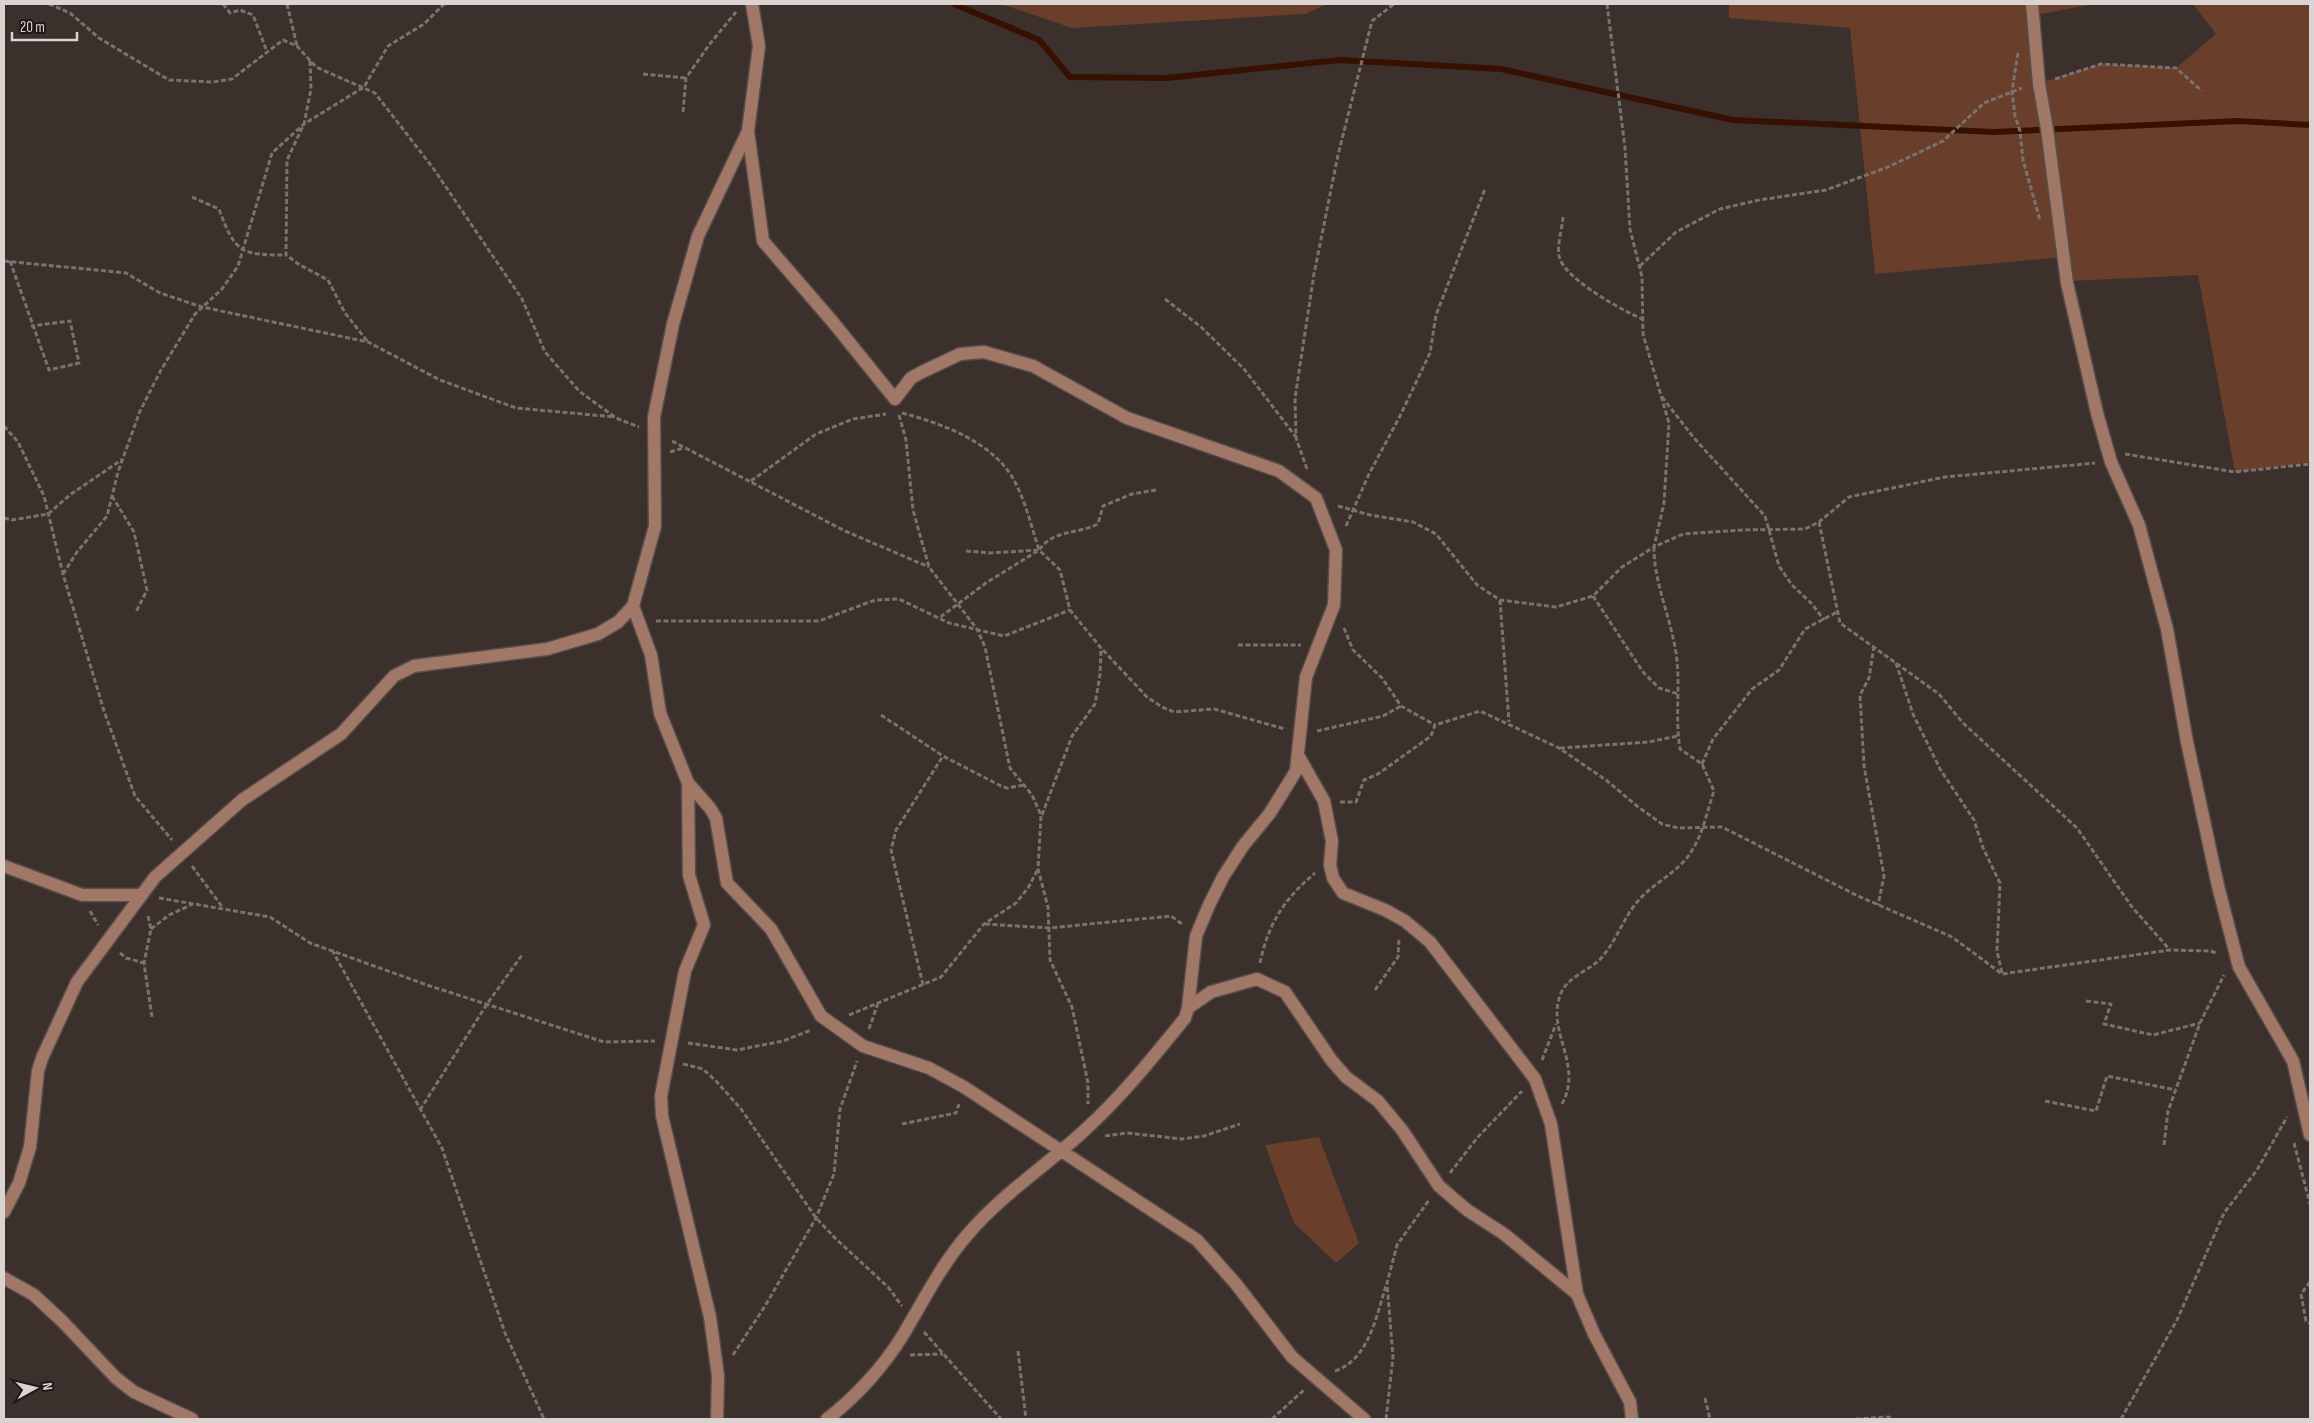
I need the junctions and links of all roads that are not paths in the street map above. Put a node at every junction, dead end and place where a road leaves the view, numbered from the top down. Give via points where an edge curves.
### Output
1 (752, 4) edge
2 (2032, 4) edge
3 (748, 132) junction
4 (633, 606) junction
5 (1299, 757) junction
6 (688, 783) junction
7 (4, 866) edge
8 (142, 895) junction
9 (1188, 1008) junction
10 (2310, 1135) edge
11 (1062, 1150) junction
12 (4, 1212) edge
13 (4, 1278) edge
14 (1577, 1294) junction
15 (192, 1419) edge
16 (717, 1419) edge
17 (828, 1419) edge
18 (1364, 1419) edge
19 (1632, 1419) edge

1 - 3 street via 759,46
2 - 10 street via 2039,84 2067,283 2109,457 2139,525 2167,629 2191,762 2238,967 2293,1061
3 - 4 street via 698,236 673,324 654,417 655,526
3 - 5 street via 763,242 895,399 911,378 922,372 960,354 984,352 1033,366 1128,418 1279,471 1316,498 1336,550 1334,605 1306,677
4 - 6 street via 651,655 660,712
4 - 8 street via 618,622 598,634 546,649 414,666 394,676 341,734 242,800 162,869
5 - 9 street via 1296,771 1283,794 1223,877 1196,936
5 - 14 street via 1324,801 1332,841 1333,878 1343,893 1378,906 1405,921 1430,942 1535,1079 1551,1124
6 - 11 street via 716,818 727,884 771,928 821,1016 863,1046 929,1068 964,1087
6 - 16 street via 688,875 704,925 685,971 661,1096 662,1116 710,1317 718,1376
7 - 8 street via 82,895
8 - 12 street via 77,982 42,1058 30,1147 19,1184
9 - 11 street via 1185,1018 1144,1069 1088,1128
9 - 14 street via 1211,992 1256,979 1285,992 1332,1061 1346,1077 1378,1101 1402,1130 1439,1186
11 - 17 street via 970,1231 947,1258 882,1365
11 - 18 street via 1197,1240 1292,1356
13 - 15 street via 34,1295 134,1392
14 - 19 street via 1630,1402

